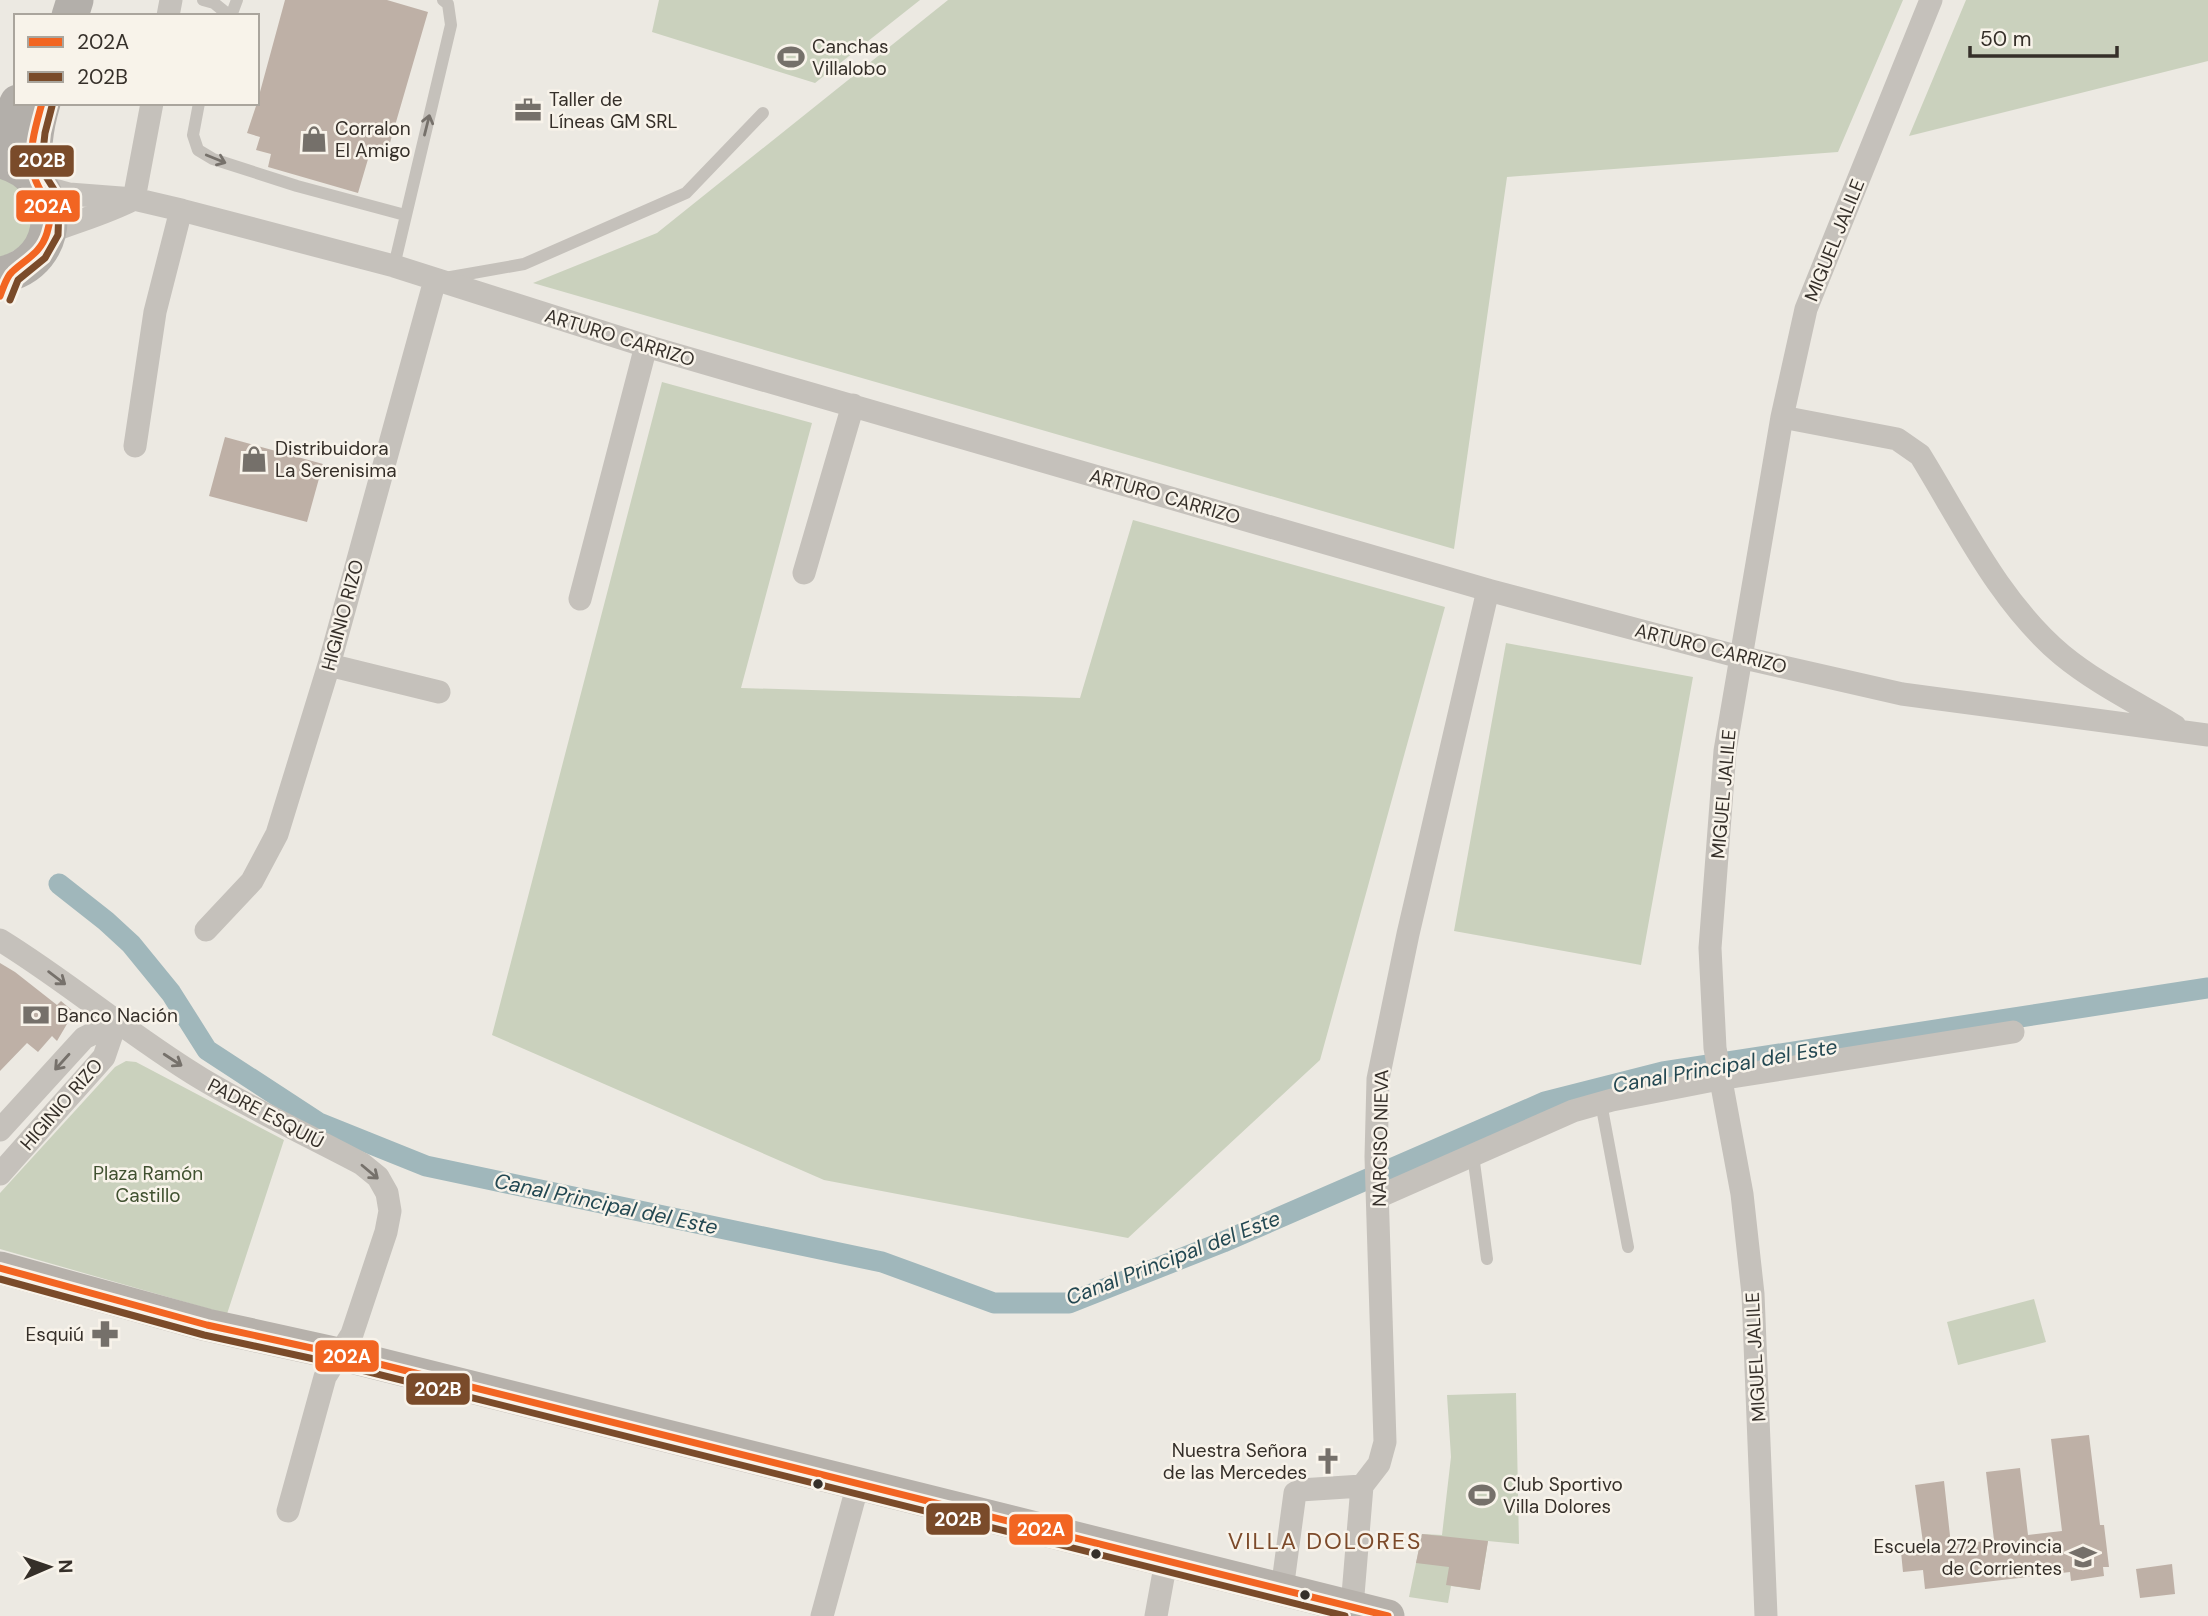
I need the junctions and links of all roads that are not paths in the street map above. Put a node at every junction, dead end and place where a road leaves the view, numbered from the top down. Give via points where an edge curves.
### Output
1 (203, 0) edge
2 (443, 0) edge
3 (1931, 0) edge
4 (228, 14) edge
5 (17, 105) edge
6 (41, 105) edge
7 (152, 105) edge
8 (199, 105) edge
9 (762, 113) dead end
10 (0, 143) edge
11 (0, 160) edge
12 (38, 182) junction
13 (134, 199) junction
14 (181, 209) junction
15 (405, 215) junction
16 (47, 233) junction
17 (394, 266) junction
18 (435, 280) junction
19 (3, 282) edge
20 (646, 346) junction
21 (853, 405) junction
22 (1782, 417) junction
23 (135, 446) dead end
24 (804, 573) dead end
25 (1488, 590) junction
26 (580, 600) dead end
27 (1740, 657) junction
28 (328, 665) junction
29 (439, 692) dead end
30 (2184, 731) junction
31 (2208, 735) edge
32 (206, 930) dead end
33 (0, 940) edge
34 (116, 1022) junction
35 (2013, 1032) dead end
36 (1719, 1079) junction
37 (1601, 1103) junction
38 (0, 1130) edge
39 (1474, 1155) junction
40 (0, 1174) edge
41 (1378, 1197) junction
42 (1628, 1247) dead end
43 (1486, 1259) dead end
44 (0, 1268) edge
45 (339, 1354) junction
46 (858, 1483) junction
47 (1362, 1486) junction
48 (288, 1511) dead end
49 (1167, 1560) junction
50 (1282, 1590) junction
51 (1352, 1607) junction
52 (822, 1616) edge
53 (1156, 1616) edge
54 (1388, 1616) edge
55 (1766, 1616) edge

1 - 4 lane
15 -> 2 lane via 451,25 448,4
3 - 22 street, MIGUEL JALILE via 1806,309
5 - 10 main road
6 - 12 main road via 32,151
7 - 13 street
8 -> 15 lane via 193,135 198,150 213,159
9 - 18 lane via 686,193 524,264
11 - 12 main road via 20,166
12 - 13 street, ARTURO CARRIZO via 69,194
12 - 16 main road via 50,213
13 - 14 street, ARTURO CARRIZO
13 - 16 street
14 - 17 street, ARTURO CARRIZO
14 - 23 street via 155,312
15 - 17 lane
16 - 19 main road via 38,253
17 - 18 street, ARTURO CARRIZO
18 - 20 street, ARTURO CARRIZO
18 - 28 street, HIGINIO RIZO
20 - 21 street, ARTURO CARRIZO
20 - 26 street
21 - 24 street
21 - 25 street, ARTURO CARRIZO
22 - 27 street, MIGUEL JALILE
22 - 30 street via 1897,439 1920,454 2018,612 2062,654
25 - 27 street, ARTURO CARRIZO
25 - 41 street, NARCISO NIEVA via 1378,1079
27 - 30 street, ARTURO CARRIZO via 1902,694
27 - 36 street, MIGUEL JALILE via 1725,751 1710,948
28 - 29 street
28 - 32 street, HIGINIO RIZO via 277,834 252,881
30 - 31 street, ARTURO CARRIZO
33 -> 34 street, PADRE ESQUIÚ
34 -> 38 street, HIGINIO RIZO via 84,1038
34 - 40 street, HIGINIO RIZO via 104,1057
34 -> 45 street, PADRE ESQUIÚ via 203,1079 362,1164 378,1177 390,1212 386,1232 352,1334
35 - 36 street
36 - 37 street
36 - 55 street, MIGUEL JALILE via 1742,1194 1752,1294
37 - 39 street
37 - 42 lane
39 - 41 street
39 - 43 lane
41 - 47 street, NARCISO NIEVA via 1385,1442 1379,1464
44 - 45 street via 207,1325
45 - 46 street
45 - 48 street, PADRE ESQUIÚ via 325,1377
46 - 49 street
46 - 52 street
47 - 50 street via 1295,1493
47 - 51 street, NARCISO NIEVA
49 - 50 street
49 - 53 street
50 - 51 street
51 - 54 street

